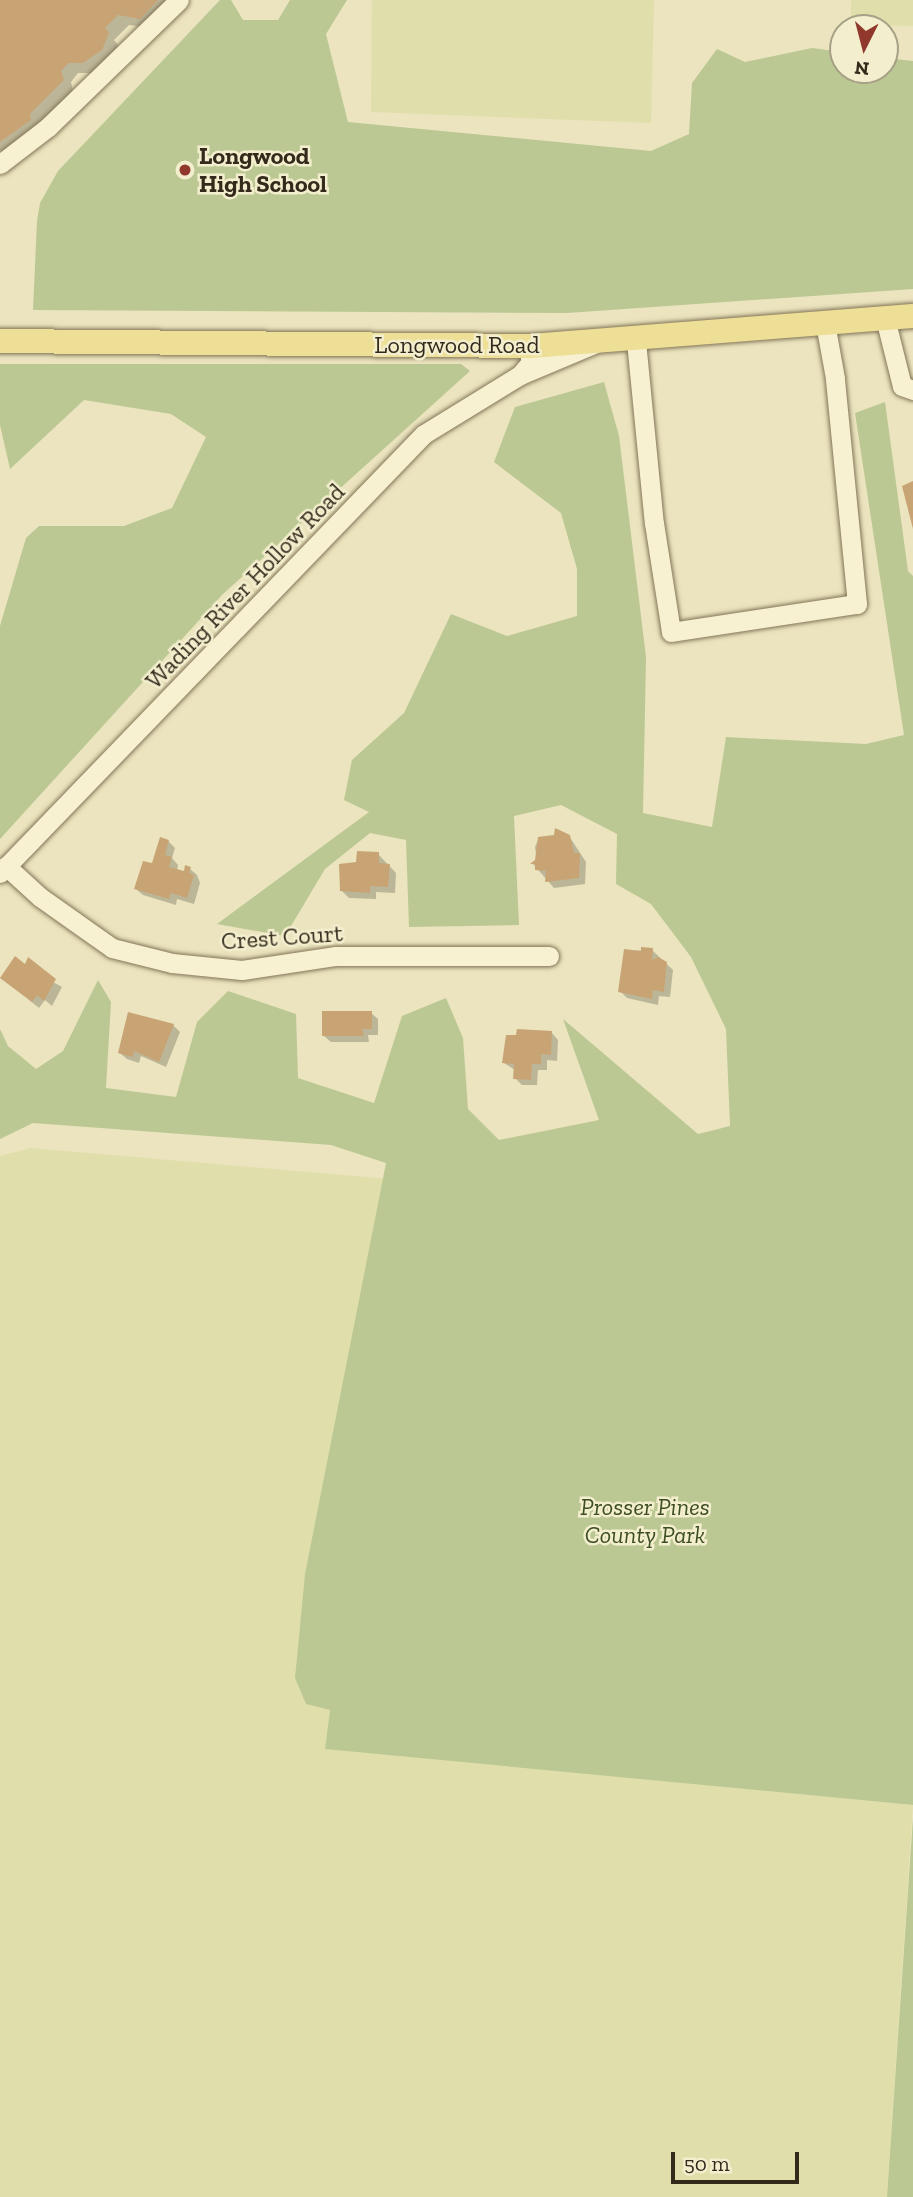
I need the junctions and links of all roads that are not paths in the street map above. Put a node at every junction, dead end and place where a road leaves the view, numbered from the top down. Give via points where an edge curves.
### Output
1 (179, 0) edge
2 (0, 164) edge
3 (913, 316) edge
4 (885, 318) junction
5 (825, 323) junction
6 (0, 341) edge
7 (636, 341) junction
8 (597, 342) junction
9 (530, 346) junction
10 (520, 374) junction
11 (913, 390) edge
12 (3, 870) edge
13 (549, 956) dead end

1 - 2 street via 48,127
3 - 4 main road, Longwood Road
4 - 5 main road, Longwood Road
4 - 11 street via 902,386
5 - 7 main road, Longwood Road
5 - 7 street via 835,378 858,604 671,632
6 - 9 main road, Longwood Road
7 - 8 main road, Longwood Road
8 - 9 main road, Longwood Road
8 - 10 street, Wading River Hollow Road
9 - 10 street via 530,363
10 - 12 street, Wading River Hollow Road via 424,434
12 - 13 street, Crest Court via 112,948 172,963 242,970 336,956

